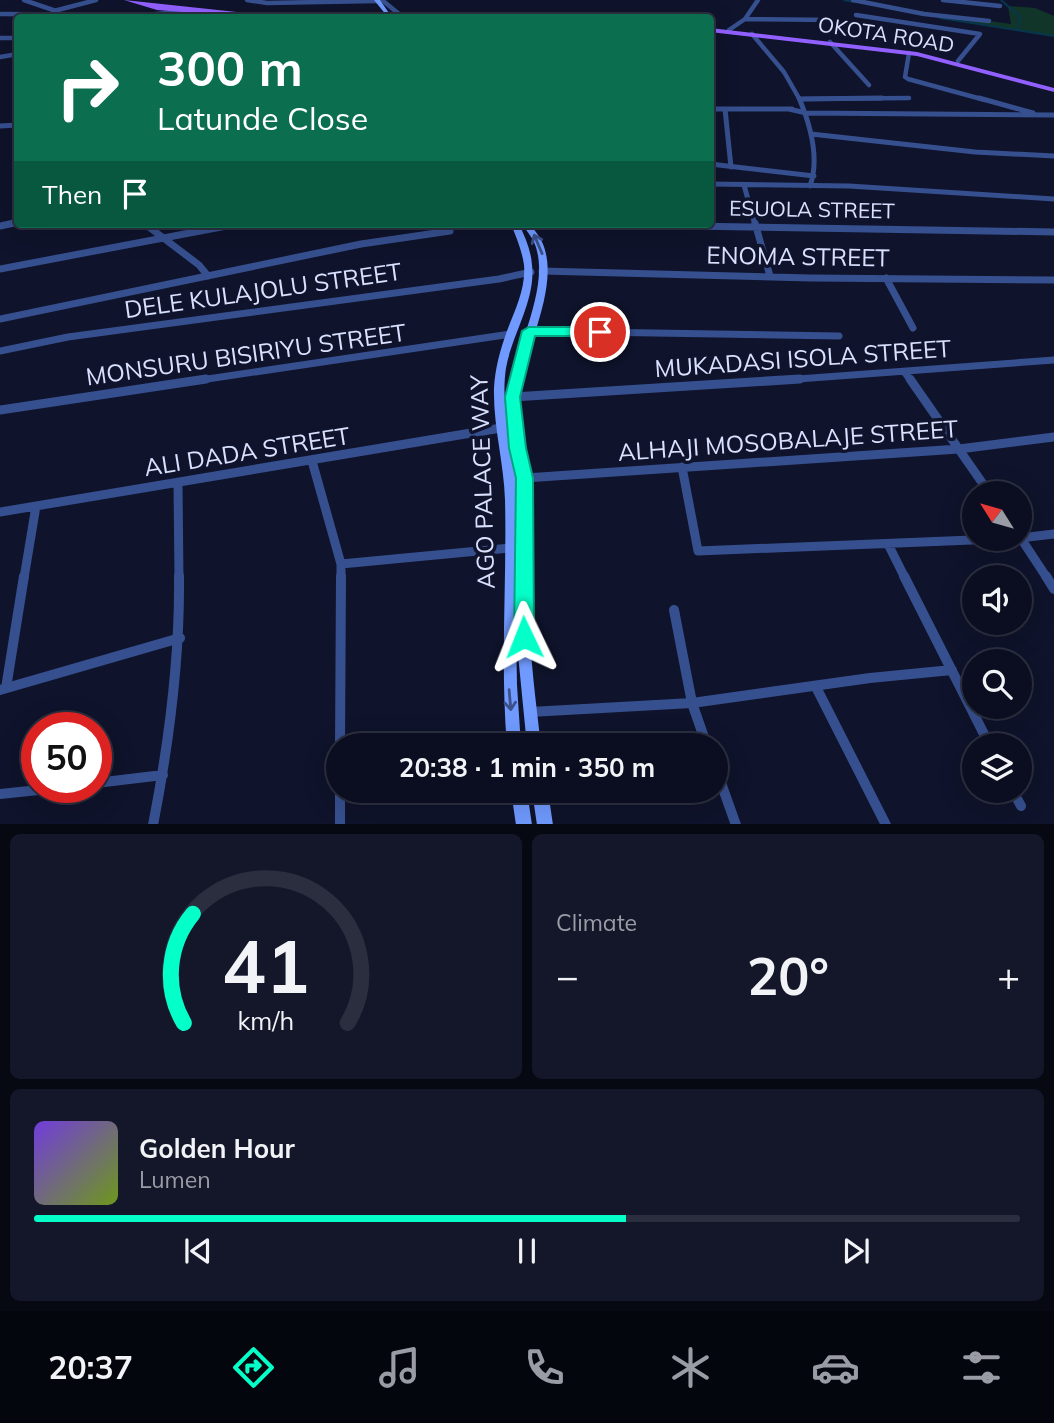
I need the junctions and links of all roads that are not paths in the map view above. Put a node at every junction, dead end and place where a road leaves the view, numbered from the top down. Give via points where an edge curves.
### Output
1 (24, 0) edge
2 (96, 0) edge
3 (127, 0) edge
4 (247, 0) edge
5 (379, 0) edge
6 (758, 0) edge
7 (853, 0) edge
8 (943, 0) edge
9 (262, 3) junction
10 (239, 4) dead end
11 (149, 6) junction
12 (1000, 6) dead end
13 (56, 11) junction
14 (178, 12) junction
15 (0, 14) edge
16 (44, 14) joint
17 (168, 14) edge
18 (204, 14) edge
19 (235, 14) edge
20 (391, 14) edge
21 (856, 15) dead end
22 (745, 19) junction
23 (832, 20) dead end
24 (989, 21) dead end
25 (714, 29) edge
26 (714, 29) edge
27 (729, 30) junction
28 (751, 34) junction
29 (830, 42) junction
30 (909, 53) junction
31 (958, 61) junction
32 (990, 71) junction
33 (869, 85) dead end
34 (1054, 89) edge
35 (909, 98) dead end
36 (802, 99) junction
37 (714, 109) edge
38 (725, 109) junction
39 (805, 110) junction
40 (1054, 115) edge
41 (1040, 116) junction
42 (811, 134) junction
43 (1054, 156) edge
44 (714, 164) edge
45 (731, 166) junction
46 (814, 176) junction
47 (714, 184) edge
48 (744, 184) junction
49 (810, 186) junction
50 (1054, 199) edge
51 (714, 227) edge
52 (150, 228) edge
53 (218, 228) edge
54 (449, 228) edge
55 (517, 228) edge
56 (529, 228) edge
57 (756, 228) junction
58 (1054, 232) edge
59 (164, 239) junction
60 (0, 269) edge
61 (536, 271) junction
62 (208, 276) junction
63 (770, 276) junction
64 (886, 278) junction
65 (1054, 279) edge
66 (0, 319) edge
67 (913, 328) dead end
68 (529, 331) junction
69 (511, 334) junction
70 (839, 336) dead end
71 (0, 351) edge
72 (1054, 360) edge
73 (502, 366) junction
74 (518, 370) junction
75 (905, 373) junction
76 (513, 397) junction
77 (0, 410) edge
78 (501, 428) junction
79 (1054, 438) edge
80 (959, 449) junction
81 (312, 461) junction
82 (682, 467) junction
83 (525, 478) junction
84 (981, 481) edge
85 (178, 484) junction
86 (36, 506) junction
87 (0, 512) edge
88 (1054, 534) edge
89 (1032, 536) edge
90 (962, 541) edge
91 (889, 546) junction
92 (511, 548) junction
93 (1029, 551) edge
94 (341, 564) junction
95 (1054, 589) edge
96 (674, 610) dead end
97 (180, 638) junction
98 (952, 670) junction
99 (816, 687) junction
100 (3, 689) edge
101 (692, 703) junction
102 (530, 712) junction
103 (341, 733) edge
104 (513, 733) edge
105 (532, 733) edge
106 (702, 733) edge
107 (984, 733) edge
108 (163, 775) junction
109 (112, 781) edge
110 (21, 792) edge
111 (0, 794) edge
112 (728, 802) edge
113 (340, 803) edge
114 (521, 803) edge
115 (542, 803) edge
116 (1019, 803) edge
117 (1021, 806) dead end
118 (153, 824) edge
119 (340, 824) edge
120 (524, 824) edge
121 (545, 824) edge
122 (736, 824) edge
123 (886, 824) edge

1 - 13 street
2 - 13 street
3 - 11 main road
4 - 9 street
5 - 9 street
5 - 20 main road
6 - 22 street
7 - 24 street
8 - 12 street
9 - 10 street
11 - 14 main road
11 - 19 main road
13 - 16 street
14 - 17 street
14 - 18 main road
15 - 16 street
21 - 31 street via 980,34
22 - 23 street
22 - 27 street
25 - 27 main road, OKOTA ROAD
26 - 28 main road, OKOTA ROAD
27 - 29 main road, OKOTA ROAD
28 - 29 main road, OKOTA ROAD
28 - 36 street via 770,51
29 - 30 main road, OKOTA ROAD
29 - 31 main road, OKOTA ROAD
29 - 33 street
30 - 32 main road, OKOTA ROAD
30 - 41 street via 908,79
31 - 32 main road, OKOTA ROAD
32 - 34 main road, OKOTA ROAD
35 - 36 street
36 - 39 street
37 - 38 street
38 - 39 street
38 - 45 street
39 - 41 street
39 - 42 street
40 - 41 street
42 - 43 street
42 - 46 street
44 - 45 street
45 - 46 street
46 - 49 street
47 - 48 street
48 - 49 street
48 - 57 street
49 - 50 street
51 - 57 street, ESUOLA STREET
52 - 59 street
53 - 59 street
54 - 62 street via 424,237 361,244
55 - 61 main road, AGO PALACE WAY
61 -> 56 main road, AGO PALACE WAY via 544,261
57 - 58 street, ESUOLA STREET
57 - 63 street
59 - 60 street
59 - 62 street
61 - 63 street, ENOMA STREET
61 - 68 main road, AGO PALACE WAY via 540,302
61 - 69 main road, AGO PALACE WAY
61 - 71 street, DELE KULAJOLU STREET via 68,337
62 - 66 street
63 - 64 street, ENOMA STREET
64 - 65 street, ENOMA STREET
64 - 67 street
68 - 70 street
68 - 74 main road, AGO PALACE WAY
69 - 73 main road, AGO PALACE WAY
69 - 77 street, MONSURU BISIRIYU STREET
72 - 75 street, MUKADASI ISOLA STREET
73 - 74 main road
73 - 78 main road, AGO PALACE WAY
74 - 76 main road, AGO PALACE WAY
75 - 76 street, MUKADASI ISOLA STREET
75 - 80 street
76 - 83 main road, AGO PALACE WAY
78 - 81 street, ALI DADA STREET
78 - 92 main road, AGO PALACE WAY via 509,466
79 - 80 street, ALHAJI MOSOBALAJE STREET
80 - 82 street, ALHAJI MOSOBALAJE STREET
80 - 84 street
81 - 85 street, ALI DADA STREET
81 - 94 street
82 - 83 street, ALHAJI MOSOBALAJE STREET
82 - 91 street via 698,551
83 - 102 main road, AGO PALACE WAY via 522,612
85 - 86 street, ALI DADA STREET
85 - 97 street
86 - 87 street, ALI DADA STREET
86 - 100 street
88 - 89 street
90 - 91 street
91 - 98 street
92 - 94 street
92 -> 104 main road, AGO PALACE WAY via 507,656
93 - 95 street
94 - 103 street
96 - 101 street
97 - 100 street
97 - 108 street
98 - 99 street
98 - 107 street
99 - 101 street
99 - 123 street
101 - 102 street
101 - 106 street
102 - 105 main road, AGO PALACE WAY
108 - 109 street
108 - 118 street
110 - 111 street
112 - 122 street
113 - 119 street
114 - 120 main road
115 - 121 main road
116 - 117 street

